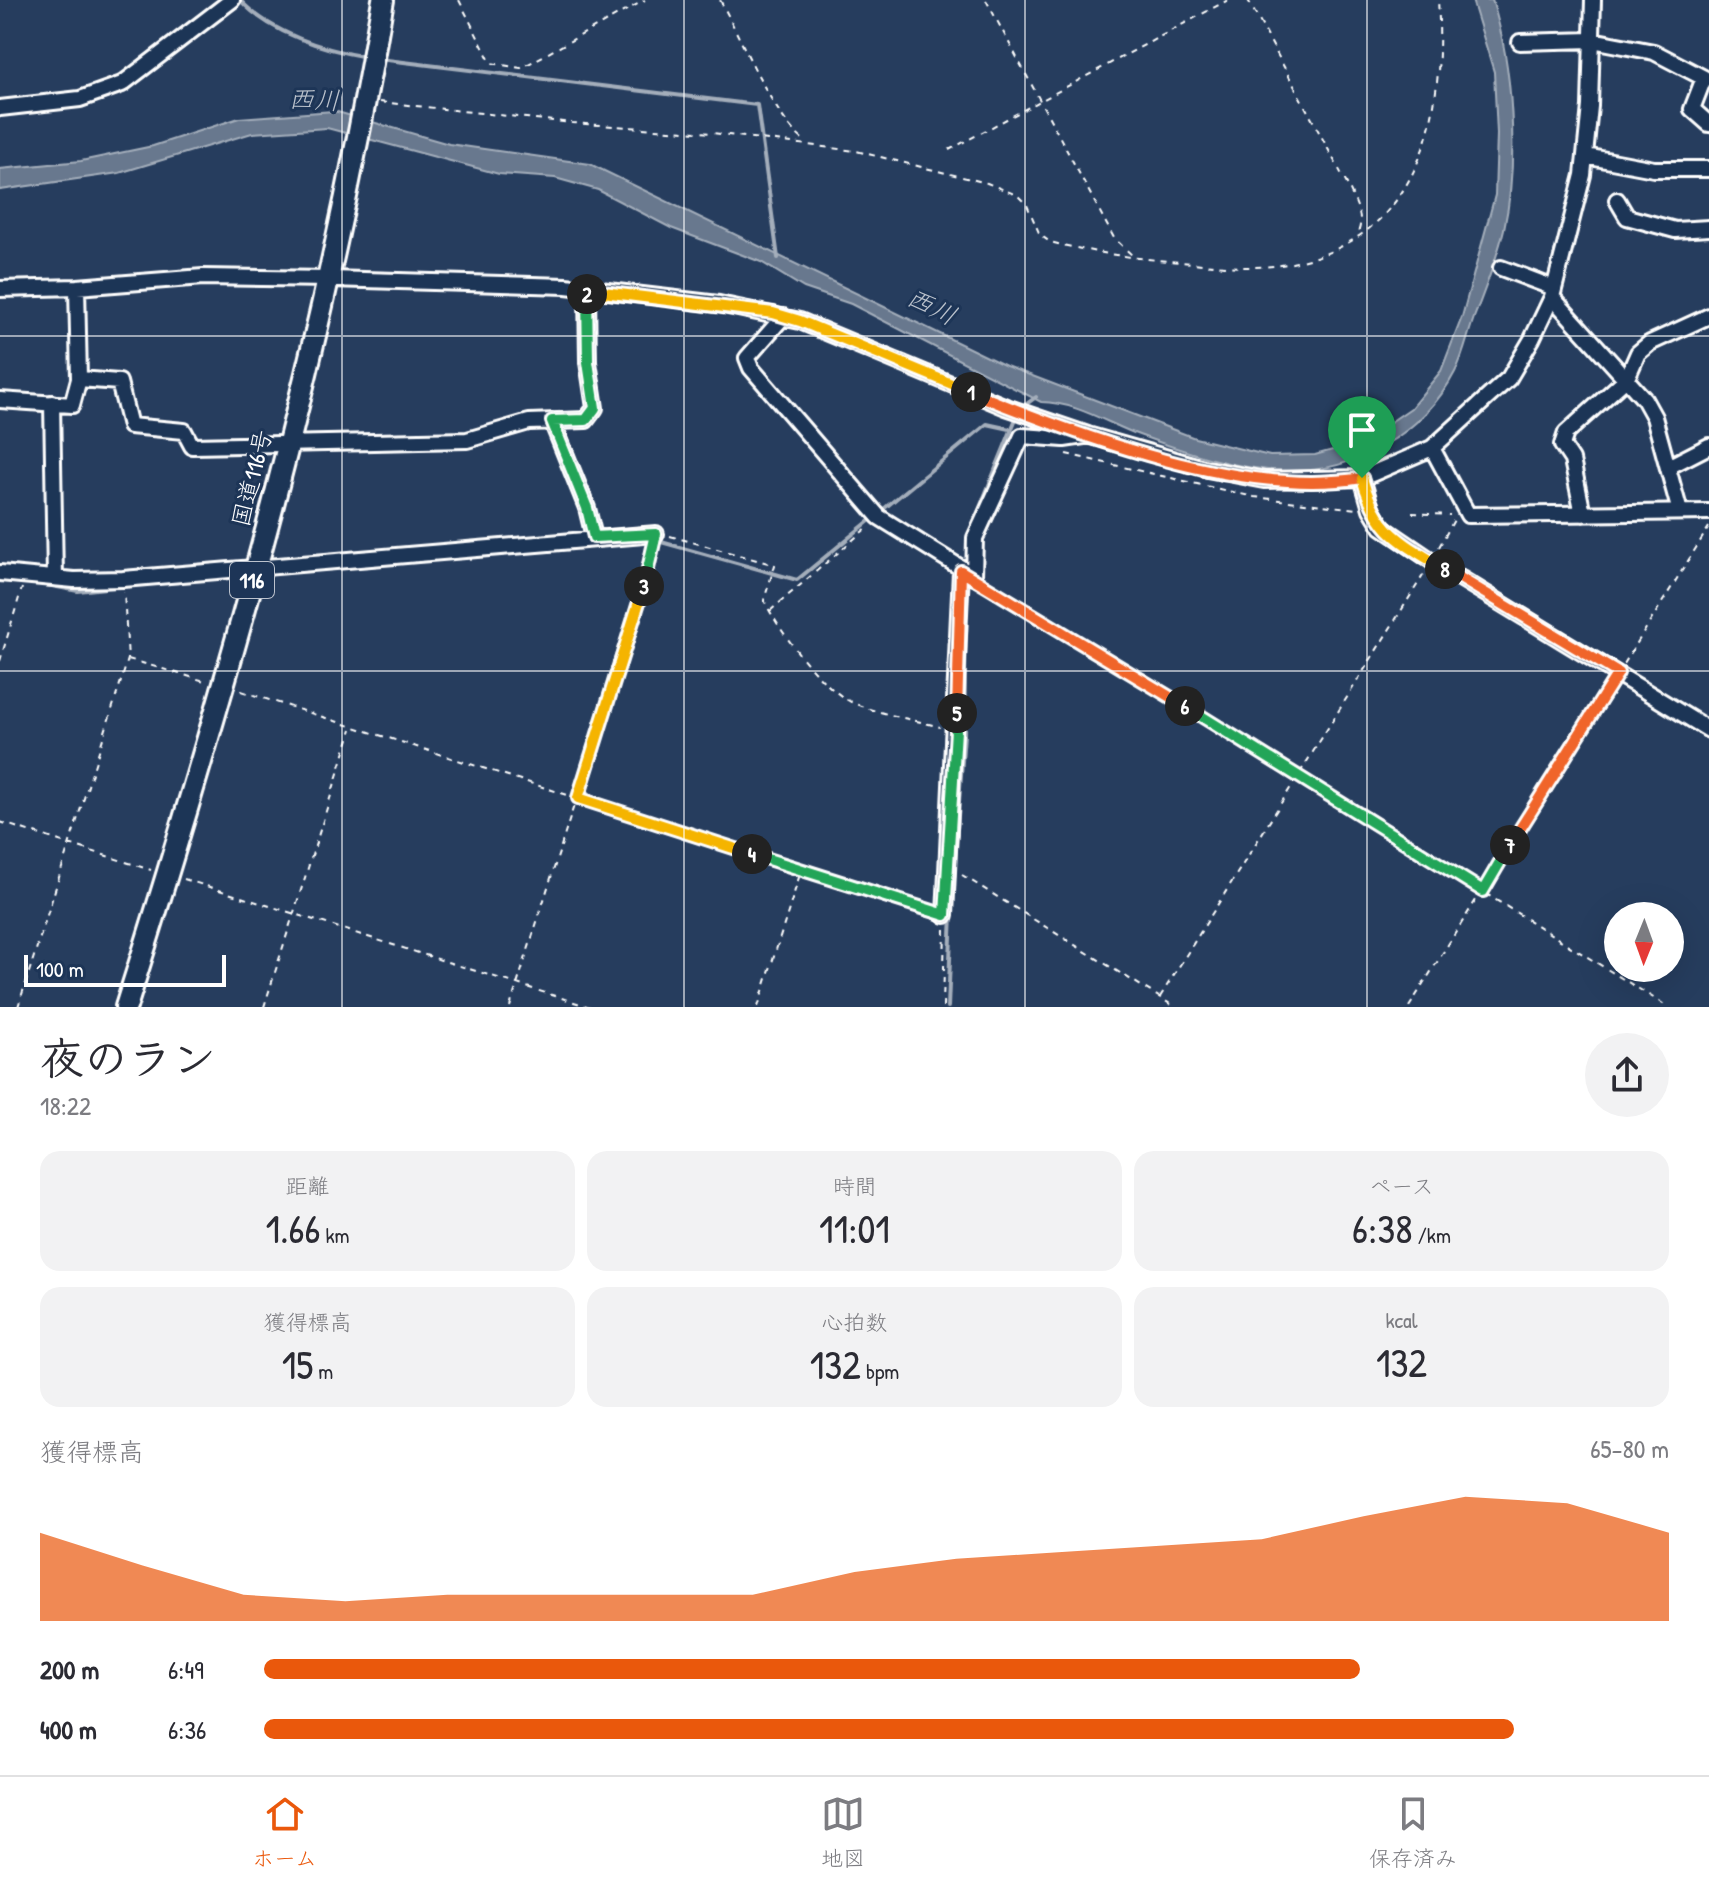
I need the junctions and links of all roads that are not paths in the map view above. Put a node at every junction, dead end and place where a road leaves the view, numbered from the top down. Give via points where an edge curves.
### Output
1 (232, 0) edge
2 (383, 0) edge
3 (1593, 0) edge
4 (1592, 40) junction
5 (1520, 42) dead end
6 (1706, 73) edge
7 (0, 108) edge
8 (1709, 124) edge
9 (1585, 156) junction
10 (1709, 169) edge
11 (1617, 200) dead end
12 (1709, 228) edge
13 (1501, 268) dead end
14 (330, 279) junction
15 (77, 287) junction
16 (0, 289) edge
17 (587, 290) junction
18 (1553, 293) junction
19 (1709, 316) edge
20 (783, 317) junction
21 (1627, 378) junction
22 (79, 379) junction
23 (0, 400) edge
24 (52, 403) junction
25 (552, 421) junction
26 (1088, 435) junction
27 (286, 442) junction
28 (1709, 446) edge
29 (1432, 448) junction
30 (1668, 467) junction
31 (1362, 478) junction
32 (1680, 512) junction
33 (1709, 512) edge
34 (1583, 514) junction
35 (656, 534) road end
36 (594, 537) junction
37 (255, 569) junction
38 (0, 573) edge
39 (967, 573) junction
40 (55, 578) junction
41 (1709, 730) edge
42 (945, 915) road end
43 (126, 1007) edge

1 - 7 street via 122,84 80,99
2 - 14 highway, 国道116号 / 116
3 - 4 street
4 - 5 street
4 - 6 street via 1654,52
4 - 9 street
6 - 8 street via 1692,109
9 - 10 street via 1654,169
9 - 18 street
11 - 12 street via 1627,217 1675,230
13 - 18 street
14 - 15 street via 203,277
14 - 17 street
14 - 27 highway, 国道116号 / 116
15 - 16 street
15 - 22 street
17 - 20 street via 719,304
17 - 25 street via 595,408 586,420
18 - 21 street
18 - 29 street via 1509,378
19 - 21 street via 1650,343 1638,353
20 - 26 street
20 - 39 street via 747,358 751,368 879,517
21 - 30 street via 1654,417
21 - 34 street via 1566,433 1562,445 1572,460
22 - 24 street via 72,405
22 - 27 street via 119,382 130,426 184,431 192,446
23 - 24 street
24 - 40 street
25 - 27 street via 529,422 467,440
25 - 36 street
26 - 31 street via 1233,476
26 - 39 street via 1022,436 975,538
27 - 37 highway, 国道116号 / 116
28 - 30 street
29 - 31 street
29 - 34 street via 1468,515
30 - 32 street
31 - 41 street via 1382,527
32 - 33 street
32 - 34 street
35 - 36 street
36 - 37 street
37 - 40 street via 123,579
37 - 43 highway, 国道116号 / 116
38 - 40 street
39 - 42 street

